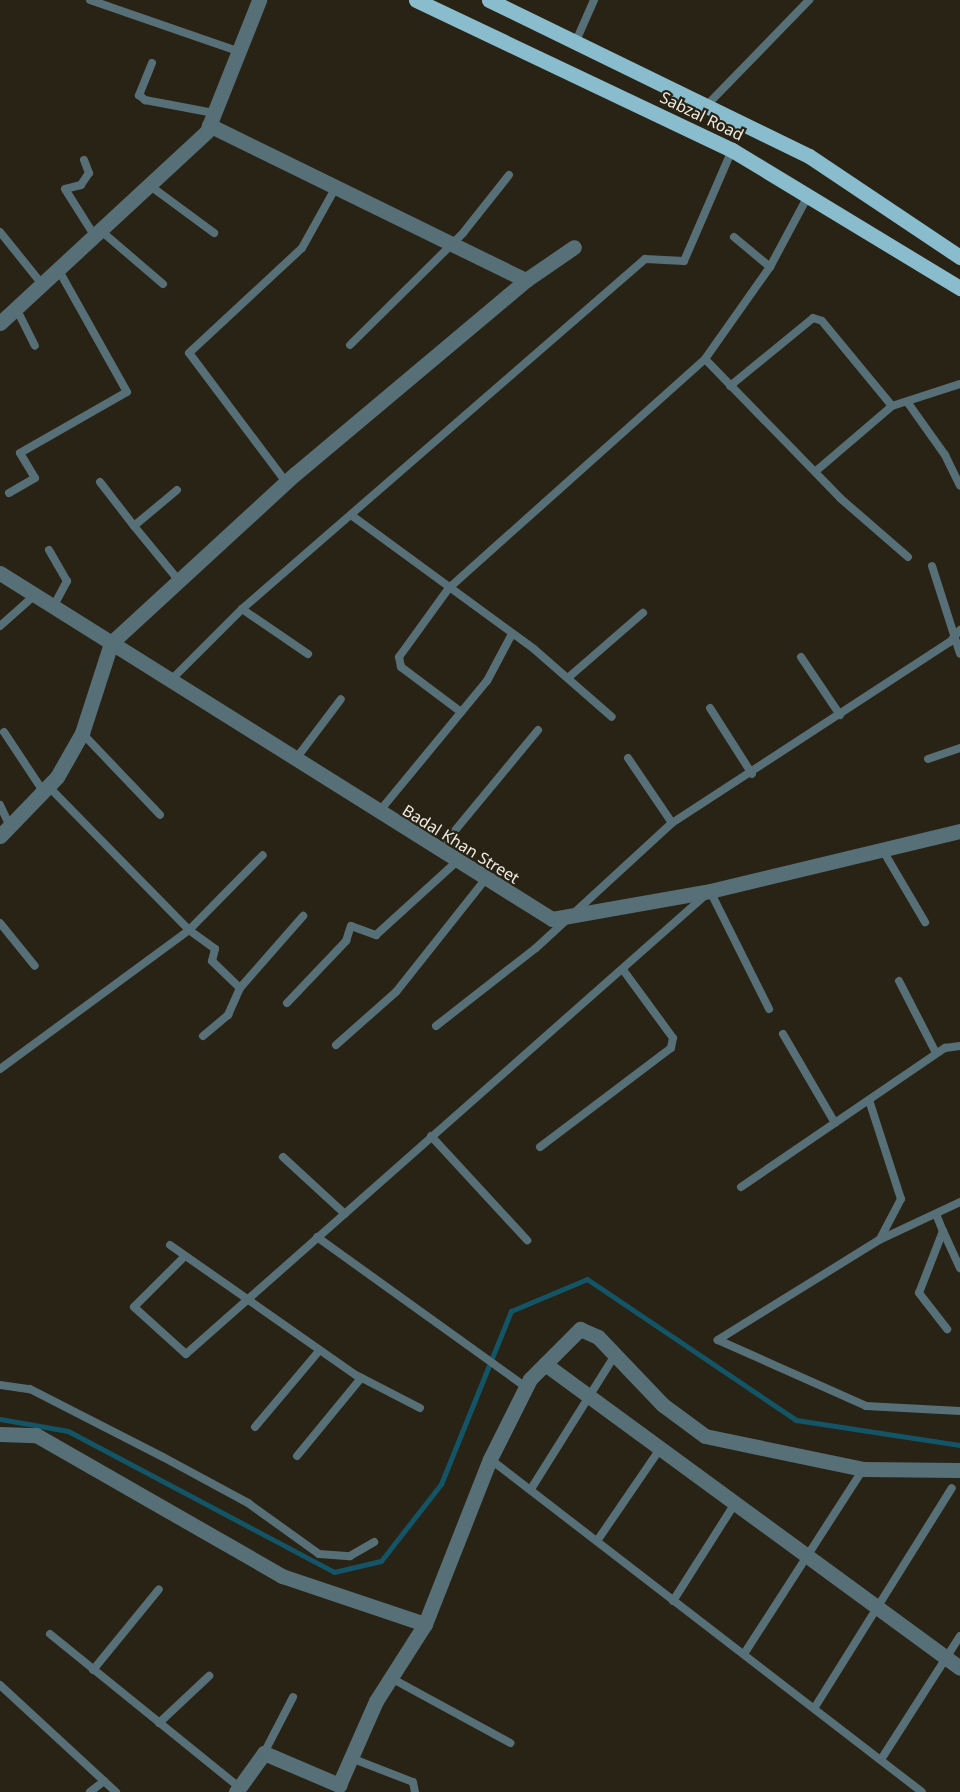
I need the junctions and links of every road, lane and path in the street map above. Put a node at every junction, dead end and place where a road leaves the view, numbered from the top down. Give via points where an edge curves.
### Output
1 (90, 0) edge
2 (259, 0) edge
3 (416, 0) edge
4 (489, 0) edge
5 (594, 0) edge
6 (809, 0) edge
7 (576, 41) junction
8 (237, 51) junction
9 (152, 63) dead end
10 (709, 103) junction
11 (211, 119) junction
12 (732, 150) junction
13 (84, 160) dead end
14 (509, 175) dead end
15 (149, 184) junction
16 (336, 187) junction
17 (810, 192) junction
18 (0, 232) edge
19 (97, 233) junction
20 (214, 233) dead end
21 (734, 237) dead end
22 (450, 243) junction
23 (574, 248) dead end
24 (959, 256) edge
25 (770, 267) junction
26 (58, 269) junction
27 (526, 280) junction
28 (42, 284) junction
29 (164, 284) dead end
30 (960, 288) edge
31 (16, 308) junction
32 (0, 323) edge
33 (350, 345) dead end
34 (35, 346) dead end
35 (705, 358) junction
36 (960, 384) edge
37 (730, 386) junction
38 (908, 403) junction
39 (892, 406) junction
40 (816, 471) junction
41 (100, 482) dead end
42 (286, 482) junction
43 (960, 486) edge
44 (177, 490) dead end
45 (9, 493) dead end
46 (351, 515) junction
47 (134, 526) junction
48 (49, 550) dead end
49 (908, 557) dead end
50 (932, 566) dead end
51 (0, 573) edge
52 (180, 582) junction
53 (449, 588) junction
54 (35, 595) junction
55 (53, 607) junction
56 (242, 609) junction
57 (643, 613) dead end
58 (0, 626) edge
59 (957, 633) edge
60 (512, 634) junction
61 (111, 643) junction
62 (308, 654) dead end
63 (960, 654) edge
64 (801, 657) dead end
65 (569, 677) junction
66 (170, 681) junction
67 (341, 699) dead end
68 (710, 708) dead end
69 (461, 712) junction
70 (840, 715) junction
71 (612, 717) dead end
72 (538, 730) dead end
73 (4, 732) dead end
74 (82, 733) junction
75 (960, 748) edge
76 (628, 758) dead end
77 (928, 759) dead end
78 (295, 761) junction
79 (752, 774) junction
80 (46, 788) junction
81 (0, 805) edge
82 (378, 814) junction
83 (160, 815) dead end
84 (672, 823) junction
85 (5, 831) edge
86 (960, 831) edge
87 (882, 849) junction
88 (438, 852) junction
89 (263, 855) dead end
90 (455, 863) junction
91 (484, 880) junction
92 (710, 891) junction
93 (303, 916) dead end
94 (560, 921) junction
95 (0, 922) edge
96 (925, 922) dead end
97 (189, 930) junction
98 (35, 966) dead end
99 (624, 971) junction
100 (899, 981) dead end
101 (240, 987) junction
102 (287, 1003) dead end
103 (769, 1009) dead end
104 (436, 1026) dead end
105 (783, 1034) dead end
106 (203, 1036) dead end
107 (336, 1045) dead end
108 (960, 1046) edge
109 (936, 1053) junction
110 (0, 1069) edge
111 (869, 1100) junction
112 (835, 1123) junction
113 (431, 1136) junction
114 (540, 1147) dead end
115 (283, 1157) dead end
116 (741, 1187) dead end
117 (960, 1202) edge
118 (345, 1214) junction
119 (936, 1214) junction
120 (943, 1232) junction
121 (317, 1237) junction
122 (526, 1240) dead end
123 (879, 1240) junction
124 (170, 1245) dead end
125 (185, 1256) junction
126 (960, 1269) edge
127 (245, 1301) junction
128 (947, 1329) dead end
129 (319, 1350) junction
130 (615, 1355) junction
131 (545, 1364) junction
132 (361, 1378) junction
133 (520, 1383) junction
134 (0, 1385) edge
135 (587, 1395) junction
136 (420, 1408) dead end
137 (960, 1411) edge
138 (255, 1427) dead end
139 (0, 1434) edge
140 (660, 1449) junction
141 (297, 1456) dead end
142 (490, 1459) junction
143 (863, 1469) junction
144 (960, 1470) edge
145 (952, 1488) dead end
146 (531, 1489) junction
147 (734, 1505) junction
148 (597, 1541) junction
149 (374, 1542) dead end
150 (807, 1558) junction
151 (159, 1589) dead end
152 (673, 1601) junction
153 (878, 1607) junction
154 (425, 1624) junction
155 (50, 1634) dead end
156 (960, 1636) edge
157 (744, 1654) junction
158 (947, 1658) junction
159 (960, 1668) edge
160 (93, 1670) junction
161 (209, 1676) dead end
162 (391, 1678) junction
163 (0, 1685) edge
164 (293, 1697) dead end
165 (815, 1707) junction
166 (159, 1723) junction
167 (510, 1743) dead end
168 (264, 1753) junction
169 (351, 1758) junction
170 (882, 1758) junction
171 (104, 1780) junction
172 (237, 1790) edge
173 (90, 1792) edge
174 (116, 1792) edge
175 (415, 1792) edge
176 (922, 1792) edge

1 - 8 lane
2 - 8 street
3 - 12 main road, Sabzal Road
4 - 7 main road, Sabzal Road
5 - 7 lane
6 - 10 lane
7 - 10 main road, Sabzal Road
8 - 11 street
9 - 11 lane via 139,95
10 - 24 main road, Sabzal Road via 809,156
11 - 15 street
11 - 16 street
12 - 17 main road, Sabzal Road
12 - 46 lane via 684,261 645,259
13 - 19 lane via 90,173 81,184 65,189
14 - 22 lane
15 - 19 street
15 - 20 lane
16 - 22 street
16 - 42 lane via 302,248 189,352
17 - 25 lane
17 - 30 main road, Sabzal Road
18 - 28 lane
19 - 26 street
19 - 29 lane
21 - 25 lane
22 - 27 street
22 - 33 lane
23 - 27 street
25 - 35 lane
26 - 28 street
26 - 45 lane via 128,392 20,453 35,478
27 - 42 street
28 - 31 street
31 - 32 street
31 - 34 lane
35 - 37 lane
35 - 53 lane
36 - 38 lane
37 - 39 lane via 813,318 822,321
37 - 40 lane
38 - 39 lane
38 - 43 lane via 945,454
39 - 40 lane
40 - 49 lane via 887,543
41 - 47 lane
42 - 52 street
44 - 47 lane
46 - 53 lane
46 - 56 lane
47 - 52 lane
48 - 55 lane via 67,581
50 - 59 lane
51 - 54 street, Badal Khan Street
52 - 61 street
53 - 60 lane
53 - 69 lane via 397,662
54 - 55 street, Badal Khan Street
54 - 58 lane
55 - 61 street, Badal Khan Street
56 - 62 lane
56 - 66 lane
57 - 65 lane
59 - 63 lane
59 - 70 lane
60 - 65 lane
60 - 69 lane via 486,681
61 - 66 street, Badal Khan Street
61 - 74 street
64 - 70 lane
65 - 71 lane
66 - 78 street, Badal Khan Street
67 - 78 lane
68 - 79 lane
69 - 82 lane
70 - 79 lane
72 - 88 lane
73 - 80 lane
74 - 80 street
74 - 83 lane
75 - 77 lane
76 - 84 lane
78 - 82 street, Badal Khan Street
79 - 84 lane
80 - 85 street
80 - 97 lane
81 - 85 lane
82 - 88 street, Badal Khan Street
84 - 94 lane
86 - 87 street
87 - 92 street
87 - 96 lane
88 - 90 street, Badal Khan Street
89 - 97 lane
90 - 91 street, Badal Khan Street
90 - 102 lane via 376,935 351,926 346,941
91 - 94 street, Badal Khan Street
91 - 107 lane via 396,992
92 - 94 street
92 - 99 lane
92 - 103 lane
93 - 101 lane
94 - 104 lane via 536,948
95 - 98 lane
97 - 101 lane via 215,949 212,961
97 - 110 lane
99 - 113 lane
99 - 114 lane via 673,1038 671,1048
100 - 109 lane
101 - 106 lane via 228,1015
105 - 112 lane
108 - 109 lane
109 - 111 lane
111 - 112 lane
111 - 123 lane via 901,1199
112 - 116 lane
113 - 118 lane
113 - 122 lane
115 - 118 lane
117 - 119 lane
118 - 121 lane
119 - 120 lane
119 - 123 lane
120 - 126 lane
120 - 128 lane via 919,1293
121 - 127 lane
121 - 133 lane
123 - 137 lane via 718,1340 866,1406
124 - 125 lane
125 - 127 lane
125 - 127 lane via 134,1307 186,1354
127 - 129 lane
129 - 132 lane
129 - 138 lane
130 - 131 street via 598,1337 580,1329
130 - 135 lane
130 - 143 street via 663,1405 705,1436
131 - 133 street
131 - 135 street
132 - 136 lane
132 - 141 lane
133 - 142 street
134 - 149 lane via 30,1389 163,1457 248,1503 319,1554 350,1556
135 - 140 street
135 - 146 lane
139 - 154 street via 36,1435 282,1576
140 - 147 street
140 - 148 lane
142 - 146 lane
142 - 154 street
143 - 144 street
143 - 150 lane
145 - 153 lane
146 - 148 lane
147 - 150 street
147 - 152 lane
148 - 152 lane
150 - 153 street
150 - 157 lane
151 - 160 lane
152 - 157 lane
153 - 158 street
153 - 165 lane
154 - 162 street
155 - 160 lane
156 - 158 lane
157 - 165 lane
158 - 159 street
158 - 170 lane
160 - 166 lane
161 - 166 lane
162 - 167 lane
162 - 169 street
163 - 171 lane
164 - 168 lane
165 - 170 lane
166 - 172 lane
168 - 169 street via 339,1785
168 - 172 street
169 - 175 lane via 413,1782
170 - 176 lane
171 - 173 lane
171 - 174 lane

